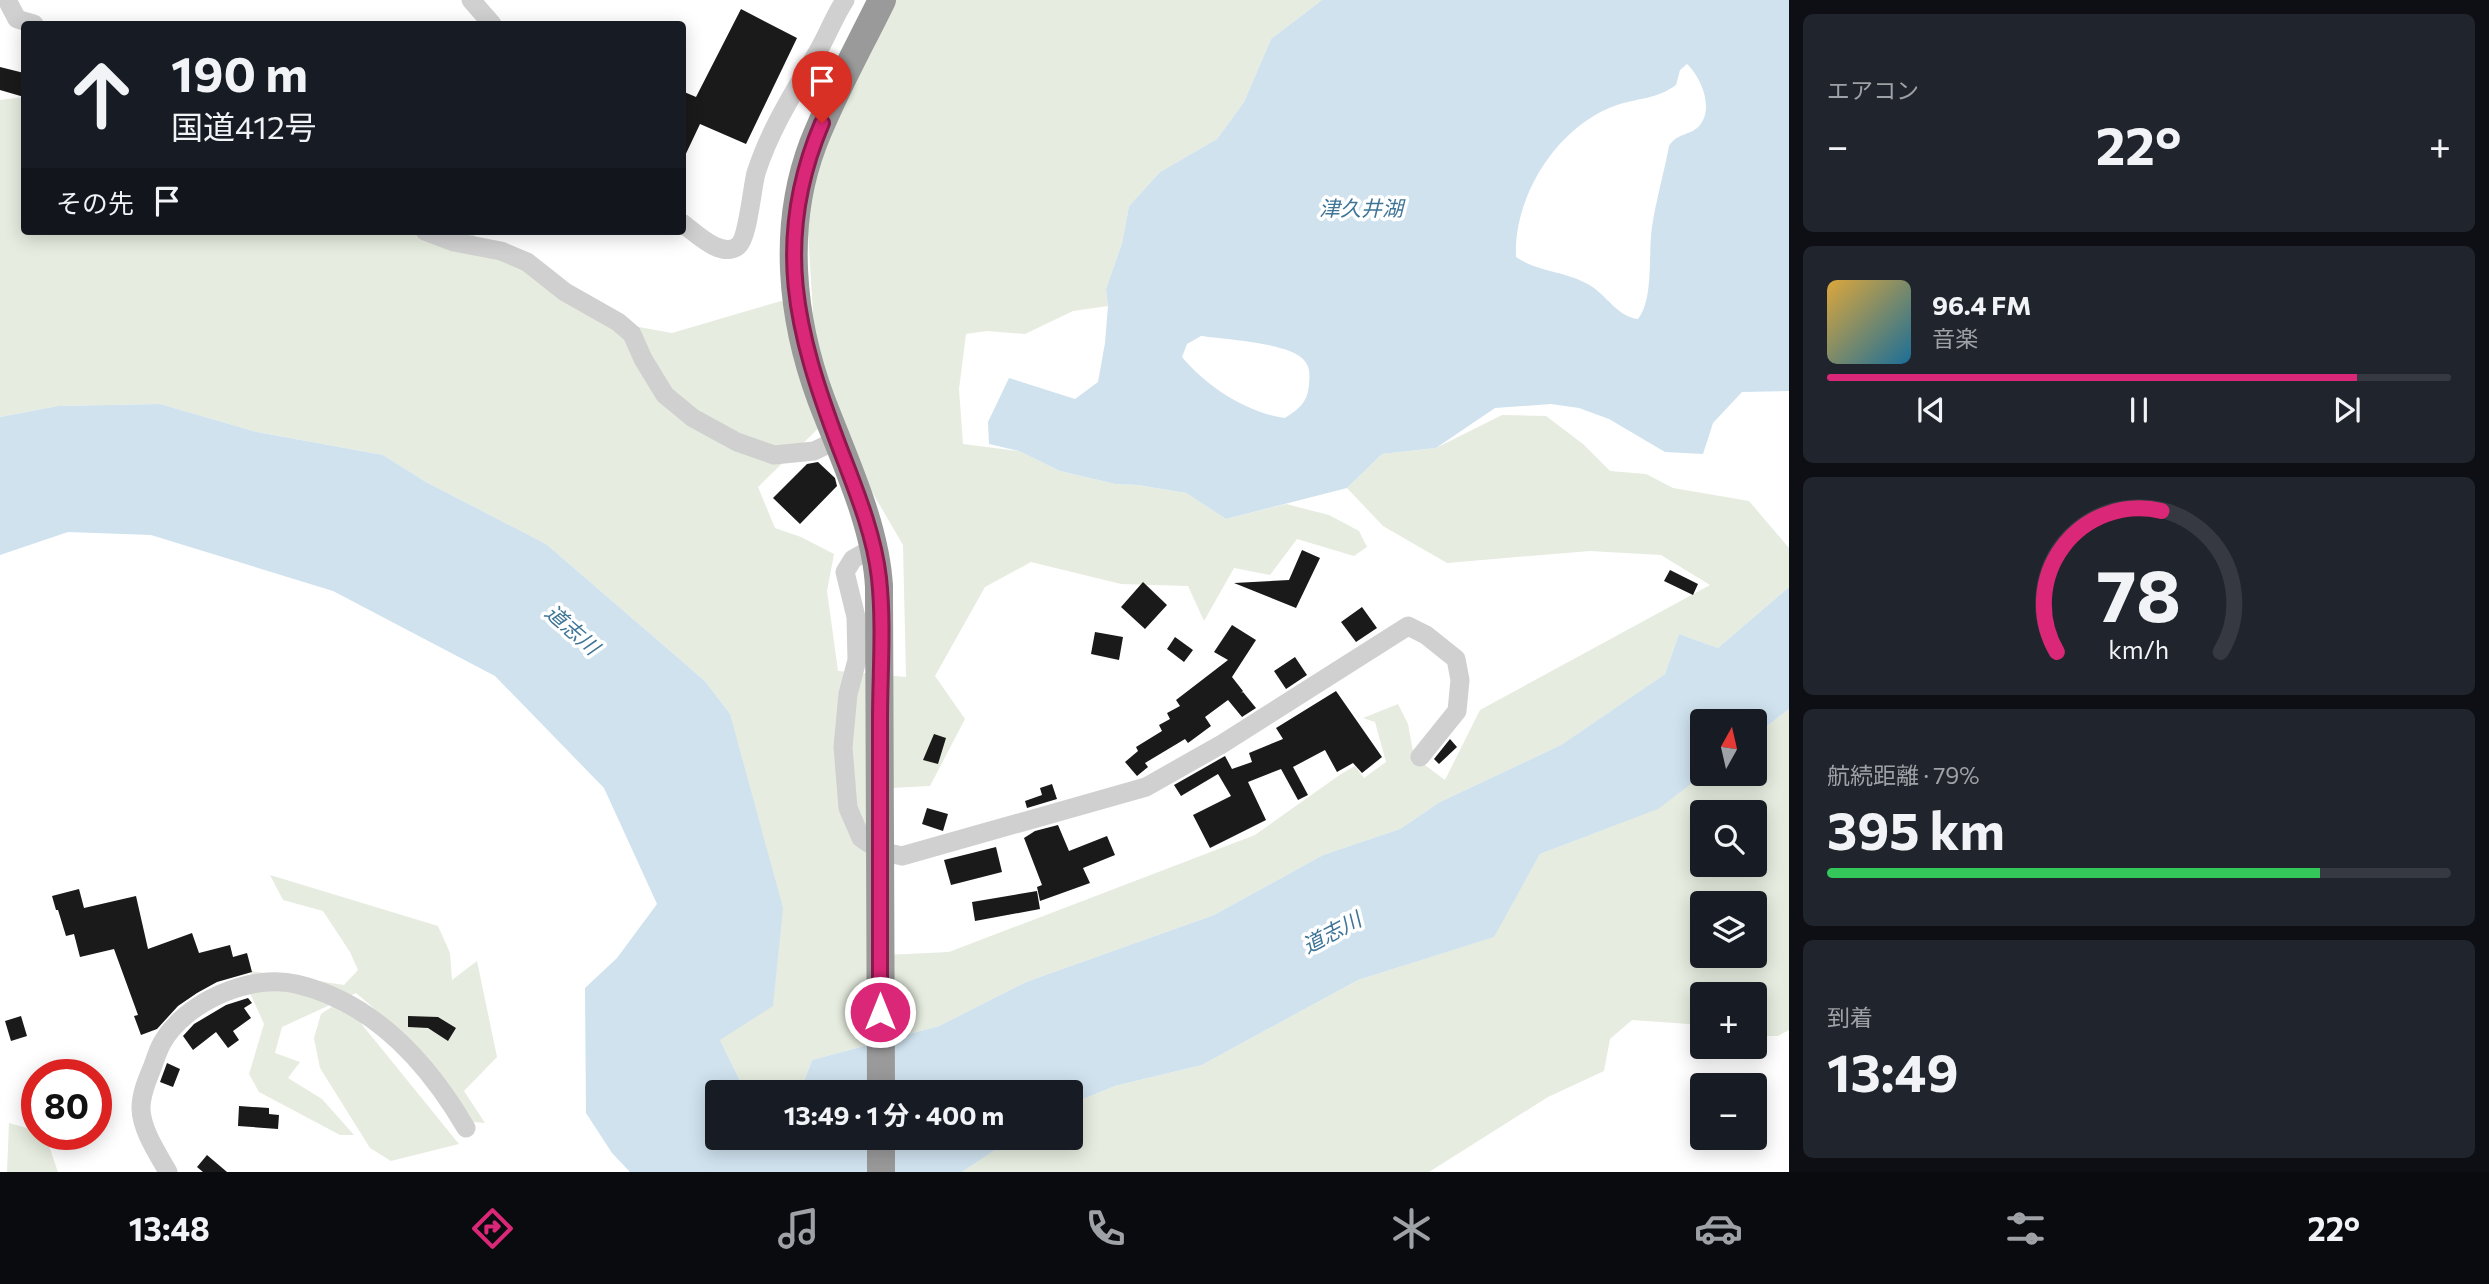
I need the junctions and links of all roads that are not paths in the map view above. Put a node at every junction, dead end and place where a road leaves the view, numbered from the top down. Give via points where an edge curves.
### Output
1 (7, 0) edge
2 (845, 0) edge
3 (882, 0) edge
4 (24, 21) edge
5 (686, 226) edge
6 (435, 235) edge
7 (837, 440) junction
8 (873, 548) junction
9 (1420, 757) dead end
10 (881, 1080) edge
11 (466, 1128) dead end
12 (881, 1150) edge
13 (168, 1172) edge
14 (881, 1172) edge

1 - 4 street via 17,19
2 - 5 street via 767,145 753,186 743,241 735,248 722,249
3 - 7 highway via 813,146 794,230 796,301 803,339
6 - 7 street via 527,262 565,292 618,322 632,334 665,395 693,418 737,442 774,455 814,451
7 - 8 highway
8 - 9 street via 853,559 845,572 856,617 857,660 843,747 848,808 861,838 880,851 902,856 1146,787 1408,626 1455,659 1460,680 1457,711
8 - 10 highway, bridge via 879,587
11 - 13 street via 433,1076 391,1032 321,990 293,983 245,983 175,1026 162,1043 145,1084 141,1110
12 - 14 highway

